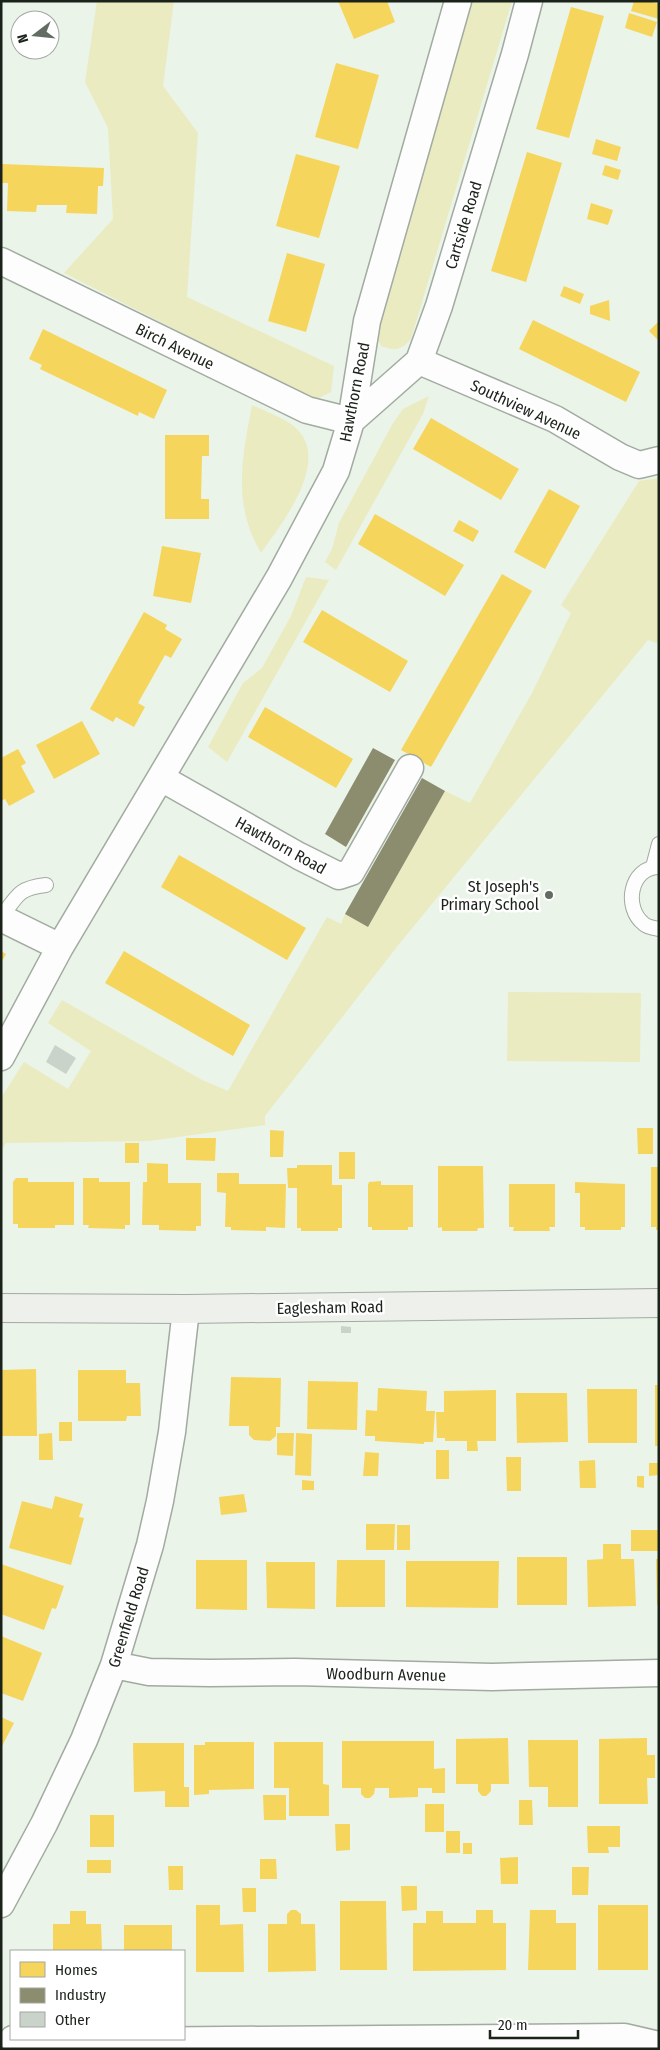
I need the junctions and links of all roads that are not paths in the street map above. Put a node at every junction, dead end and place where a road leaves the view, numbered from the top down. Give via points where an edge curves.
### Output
1 (458, 1) edge
2 (529, 1) edge
3 (1, 262) edge
4 (419, 361) junction
5 (351, 421) junction
6 (659, 460) edge
7 (410, 768) dead end
8 (161, 778) junction
9 (659, 844) edge
10 (656, 867) edge
11 (46, 885) dead end
12 (1, 918) edge
13 (659, 929) edge
14 (60, 947) junction
15 (1, 1057) edge
16 (659, 1303) edge
17 (1, 1308) edge
18 (186, 1309) junction
19 (114, 1666) junction
20 (659, 1673) edge
21 (1, 1904) edge
22 (66, 2040) edge
23 (659, 2045) edge

1 - 5 street, Hawthorn Road via 367,321
2 - 4 street, Cartside Road via 439,306
3 - 5 street, Birch Avenue via 307,410
4 - 5 street, Cartside Road
4 - 6 street, Southview Avenue via 555,419 639,465
5 - 8 street, Hawthorn Road via 336,471 321,500 279,578
7 - 8 street, Hawthorn Road via 350,872 339,876
8 - 14 street, Hawthorn Road
9 - 10 lane
10 - 13 lane via 638,877 630,893 633,911 644,924
11 - 12 lane via 29,886
12 - 14 street
14 - 15 street, Hawthorn Road
16 - 18 main road, Eaglesham Road
17 - 18 main road, Eaglesham Road
18 - 19 street, Greenfield Road via 172,1432 160,1501
19 - 20 street, Woodburn Avenue via 149,1672 492,1677
19 - 21 street, Greenfield Road via 44,1824
22 - 23 street via 624,2037

